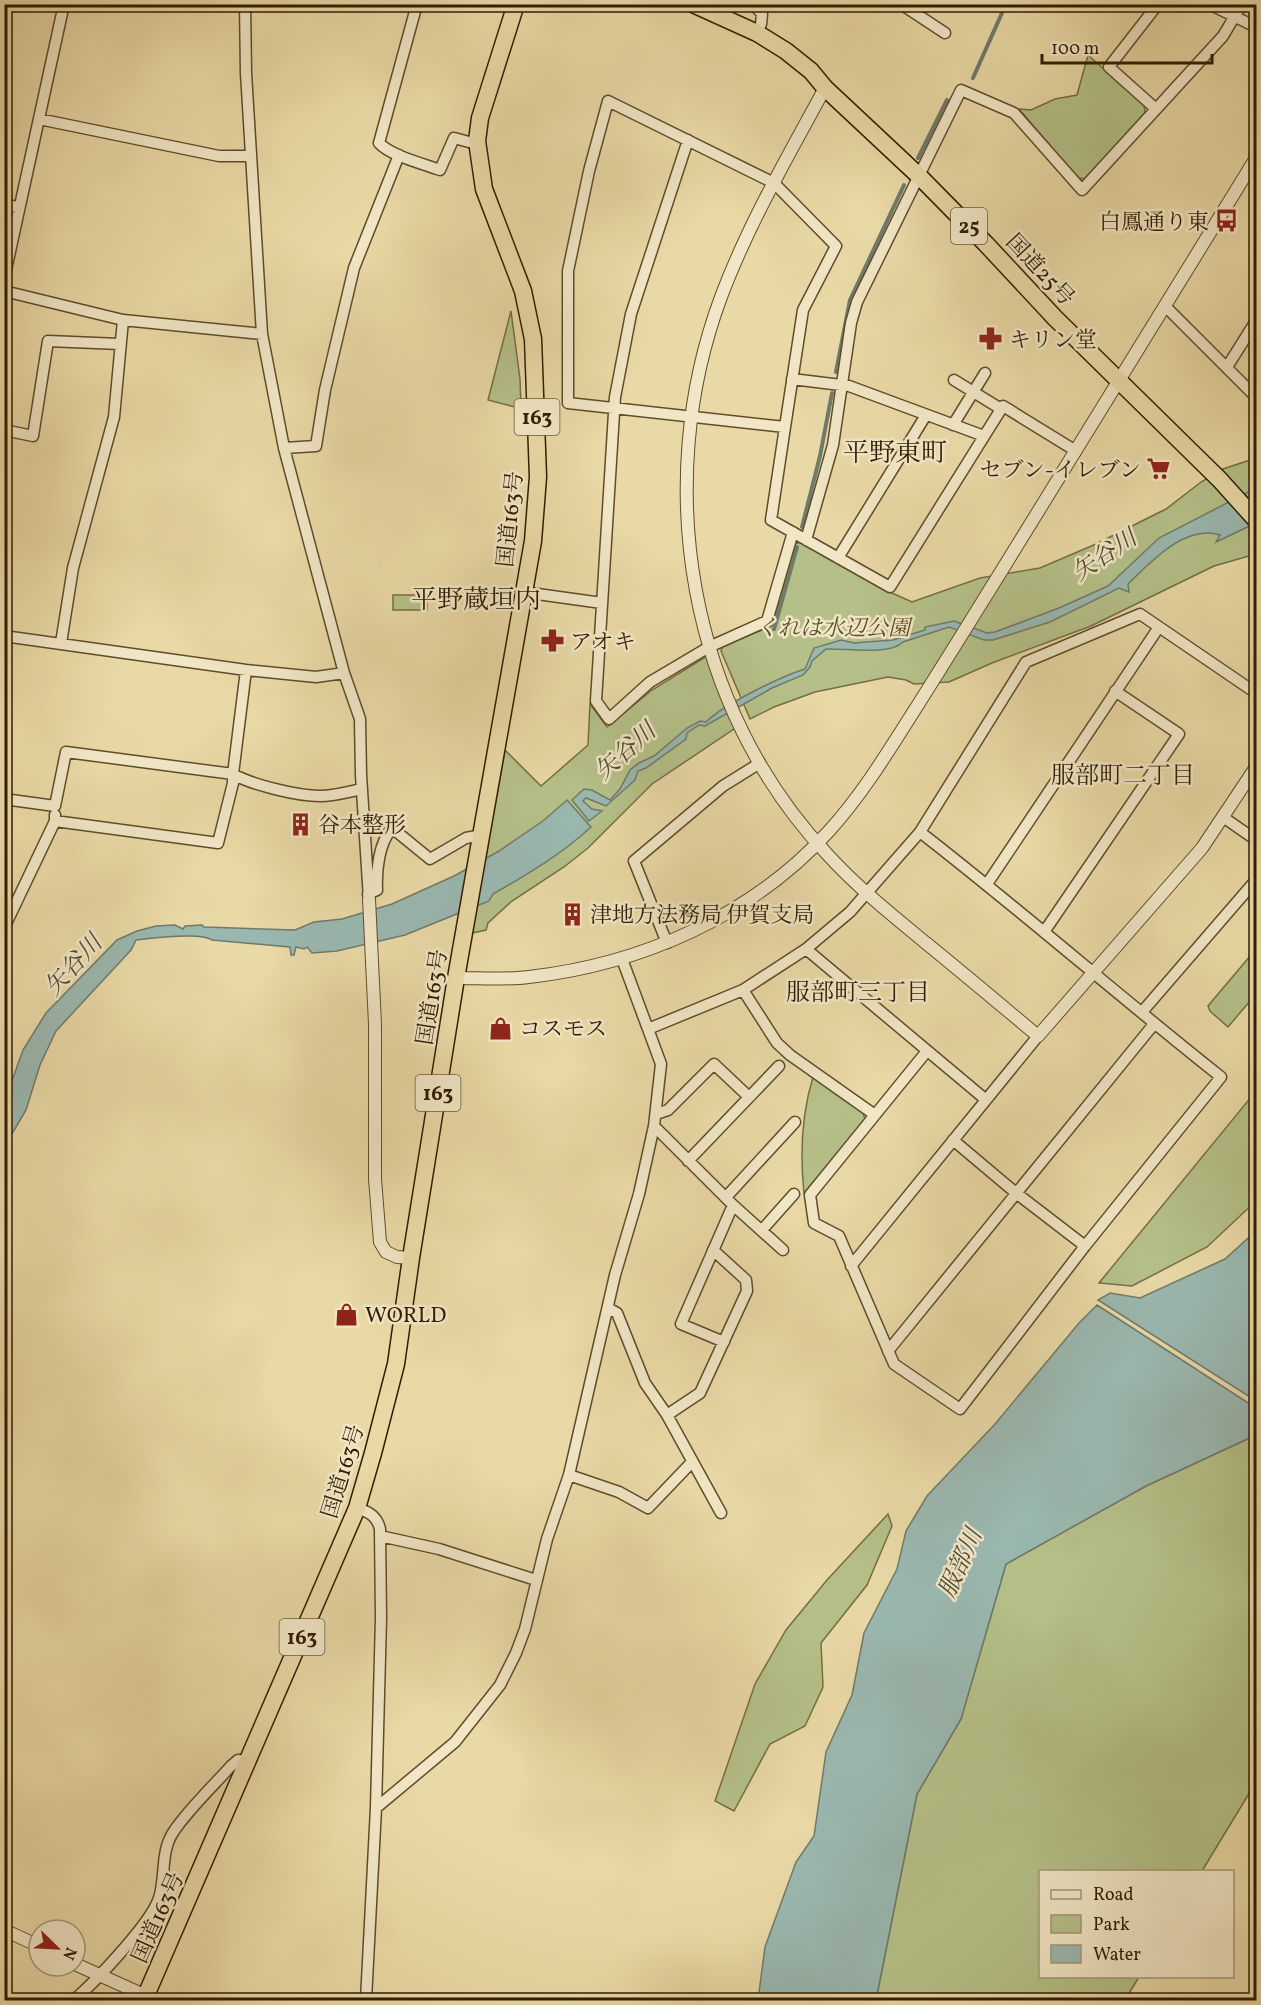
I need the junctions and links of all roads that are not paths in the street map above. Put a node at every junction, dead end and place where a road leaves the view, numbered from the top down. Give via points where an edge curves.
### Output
1 (64, 4) edge
2 (245, 4) edge
3 (417, 4) edge
4 (516, 4) edge
5 (693, 4) edge
6 (753, 4) edge
7 (901, 4) edge
8 (1158, 4) edge
9 (1209, 4) edge
10 (1242, 4) edge
11 (1235, 16) junction
12 (1257, 27) edge
13 (757, 33) junction
14 (945, 33) dead end
15 (825, 88) junction
16 (1156, 109) junction
17 (39, 119) junction
18 (688, 140) junction
19 (477, 141) junction
20 (399, 155) junction
21 (251, 156) junction
22 (1257, 158) edge
23 (919, 176) junction
24 (774, 183) junction
25 (4, 205) edge
26 (19, 207) junction
27 (4, 279) edge
28 (4, 291) edge
29 (1166, 307) junction
30 (123, 320) junction
31 (1257, 321) edge
32 (262, 334) junction
33 (120, 344) junction
34 (1227, 367) junction
35 (985, 373) dead end
36 (792, 379) junction
37 (954, 380) dead end
38 (1120, 381) junction
39 (841, 384) junction
40 (974, 392) junction
41 (1257, 397) edge
42 (614, 409) junction
43 (1001, 409) junction
44 (926, 415) junction
45 (690, 418) junction
46 (953, 425) junction
47 (785, 427) junction
48 (4, 430) edge
49 (984, 436) junction
50 (284, 448) junction
51 (1076, 451) junction
52 (1257, 520) edge
53 (793, 532) junction
54 (806, 540) junction
55 (838, 558) junction
56 (523, 592) junction
57 (602, 603) junction
58 (1159, 627) junction
59 (4, 636) edge
60 (61, 643) junction
61 (711, 651) junction
62 (246, 670) junction
63 (344, 673) junction
64 (1115, 690) junction
65 (1257, 693) edge
66 (760, 763) junction
67 (1257, 768) edge
68 (232, 774) junction
69 (362, 789) junction
70 (4, 800) edge
71 (55, 806) junction
72 (1223, 817) junction
73 (55, 821) junction
74 (920, 832) junction
75 (481, 837) junction
76 (1257, 840) edge
77 (817, 843) junction
78 (1257, 880) edge
79 (987, 884) junction
80 (867, 894) junction
81 (368, 897) junction
82 (4, 928) edge
83 (1044, 932) junction
84 (667, 943) junction
85 (806, 949) junction
86 (622, 960) junction
87 (1092, 974) junction
88 (456, 978) junction
89 (743, 990) junction
90 (1142, 1012) junction
91 (1154, 1024) junction
92 (648, 1029) junction
93 (1038, 1036) junction
94 (927, 1051) junction
95 (779, 1066) dead end
96 (749, 1097) junction
97 (985, 1099) junction
98 (656, 1114) junction
99 (875, 1115) junction
100 (795, 1122) dead end
101 (654, 1126) junction
102 (953, 1140) junction
103 (688, 1161) junction
104 (1016, 1193) junction
105 (794, 1194) dead end
106 (730, 1201) junction
107 (762, 1230) junction
108 (1085, 1246) junction
109 (713, 1250) junction
110 (783, 1250) dead end
111 (411, 1258) junction
112 (851, 1266) junction
113 (608, 1308) junction
114 (724, 1342) junction
115 (888, 1351) junction
116 (667, 1415) junction
117 (692, 1462) junction
118 (569, 1475) junction
119 (357, 1508) junction
120 (721, 1513) dead end
121 (380, 1536) junction
122 (536, 1580) junction
123 (249, 1761) junction
124 (376, 1808) junction
125 (4, 1930) edge
126 (27, 1941) edge
127 (87, 1969) edge
128 (100, 1975) junction
129 (145, 1998) edge
130 (74, 2001) edge
131 (366, 2001) edge

1 - 17 street
2 - 21 street
3 - 20 street via 379,143
4 - 19 highway, 国道163号 / 163
5 - 13 highway, 国道25号 / 25
6 - 13 street via 762,14
7 - 14 street
8 - 16 street via 1109,67
9 - 11 street
10 - 11 street
11 - 12 street
11 - 16 street via 1223,36
13 - 15 highway, 国道25号 / 25 via 786,51
15 - 23 highway, 国道25号 / 25
15 - 24 street
16 - 23 street via 1082,190 1014,113 961,90
17 - 21 street via 219,156
17 - 26 street
18 - 24 street
18 - 42 street via 631,314
18 - 42 street via 608,101 568,271 568,403
19 - 20 street via 454,138 440,170
19 - 56 highway, 国道163号 / 163 via 484,189 523,291 533,339 538,477 533,541
20 - 50 street via 354,268 316,446
21 - 32 street
22 - 29 street
23 - 38 highway, 国道25号 / 25
23 - 39 street via 858,302
24 - 36 street via 836,246 803,310
24 - 45 street via 720,299 698,373
25 - 26 street
26 - 27 street
28 - 30 street
29 - 34 street
29 - 38 street
30 - 32 street
30 - 33 street
31 - 34 street
32 - 50 street
33 - 48 street via 48,341 33,436
33 - 60 street via 114,417 73,568
34 - 41 street
35 - 40 street
36 - 39 street
36 - 47 street
37 - 40 street
38 - 51 street
38 - 52 highway, 国道25号 / 25
39 - 44 street
39 - 54 street via 833,445
40 - 43 street
40 - 46 street
42 - 45 street
42 - 57 street
43 - 49 street
43 - 51 street via 1003,406
44 - 46 street
44 - 55 street
45 - 47 street
45 - 61 street via 686,495 690,559
46 - 49 street
47 - 53 street via 771,520
49 - 55 street via 890,587
50 - 63 street
51 - 77 street via 875,774
53 - 54 street
53 - 61 street via 767,621
54 - 55 street
56 - 57 street
56 - 75 highway, 国道163号 / 163
57 - 61 street via 596,701 609,719 650,682
58 - 64 street
58 - 65 street
58 - 74 street via 1140,614 1026,662
59 - 60 street
60 - 62 street
61 - 66 street via 736,716
62 - 63 street via 316,677
62 - 68 street
63 - 69 street via 360,719
64 - 79 street
64 - 83 street via 1179,734
66 - 77 street
66 - 84 street via 723,786 634,861
67 - 72 street
68 - 69 street via 275,789 317,796
68 - 71 street via 66,752
68 - 73 street via 234,783 218,843
69 - 81 street
70 - 71 street
71 - 73 street
72 - 76 street
72 - 87 street via 1202,848
73 - 82 street
74 - 79 street
74 - 80 street
75 - 81 street via 466,838 430,859 392,828 382,848 377,890
75 - 88 highway, 国道163号 / 163
77 - 80 street
77 - 84 street via 748,899
78 - 90 street
79 - 83 street
80 - 85 street
80 - 93 street
81 - 111 street via 380,1242 386,1252
83 - 87 street
84 - 86 street
85 - 89 street
85 - 94 street
86 - 88 street via 526,978
86 - 92 street
87 - 90 street
87 - 93 street
88 - 111 highway, 国道163号 / 163
89 - 92 street
89 - 99 street via 777,1043
90 - 91 street
91 - 104 street
91 - 108 street via 1221,1077
92 - 98 street via 661,1064
93 - 97 street
94 - 97 street
94 - 99 street
95 - 96 street
96 - 98 street via 714,1064 668,1110
96 - 103 street
97 - 102 street
98 - 101 street
99 - 112 street via 810,1195 814,1223 839,1236
100 - 106 street
101 - 103 street
101 - 113 street
102 - 104 street
102 - 112 street
103 - 106 street
104 - 108 street
104 - 115 street
105 - 107 street
106 - 107 street
106 - 109 street
107 - 110 street
108 - 115 street via 960,1409 894,1364
109 - 114 street via 746,1280 747,1291
109 - 114 street via 681,1323
111 - 119 highway, 国道163号 / 163 via 396,1364
112 - 115 street
113 - 116 street via 617,1313 645,1383
113 - 118 street
114 - 116 street via 700,1393
116 - 117 street
117 - 118 street via 648,1508 619,1492
117 - 120 street
118 - 122 street
119 - 121 street via 378,1521
119 - 123 highway, 国道163号 / 163
121 - 122 street via 439,1549
121 - 124 street
122 - 124 street via 525,1629 500,1685 455,1743
123 - 128 street via 238,1760 231,1766 174,1832 165,1857 159,1899 147,1920
123 - 129 highway, 国道163号 / 163
124 - 131 street
125 - 126 street
127 - 128 street
128 - 129 street
128 - 130 street

